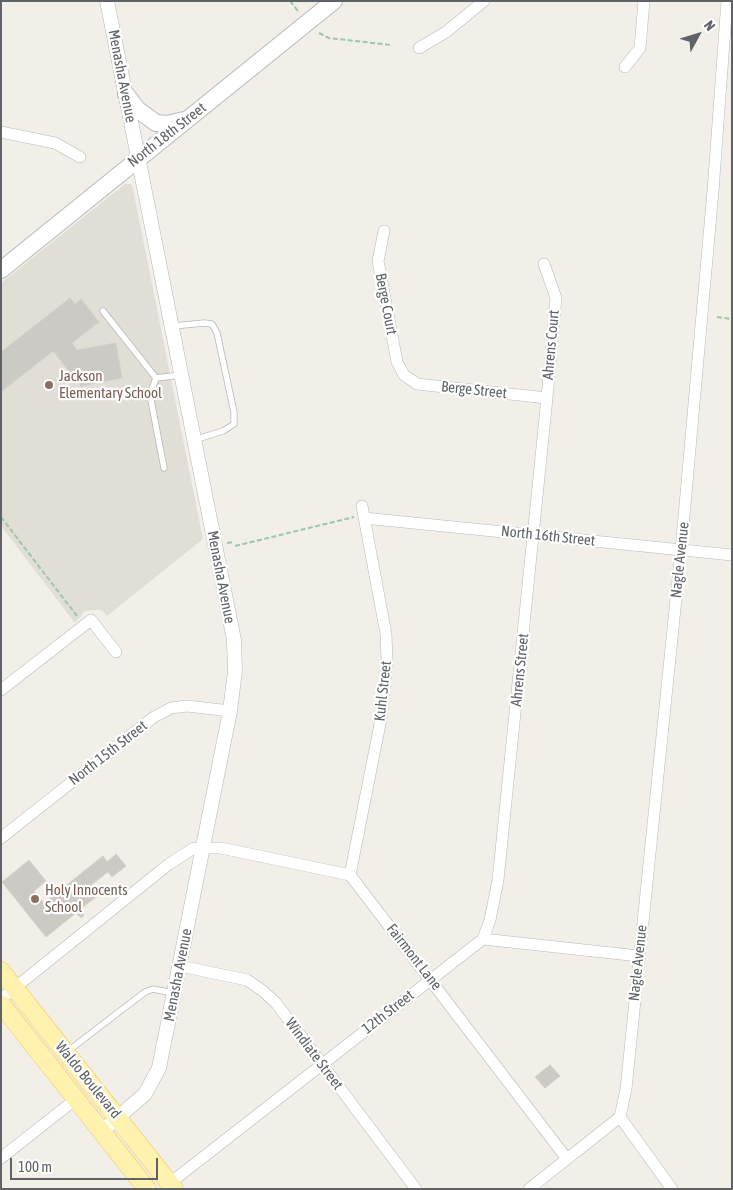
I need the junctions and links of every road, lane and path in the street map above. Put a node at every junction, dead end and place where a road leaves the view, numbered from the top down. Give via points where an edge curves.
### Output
1 (107, 1) edge
2 (290, 1) edge
3 (334, 1) edge
4 (484, 1) edge
5 (644, 1) edge
6 (726, 1) edge
7 (298, 11) dead end
8 (320, 33) dead end
9 (391, 45) dead end
10 (419, 48) dead end
11 (625, 67) dead end
12 (126, 94) junction
13 (188, 118) junction
14 (1, 132) edge
15 (80, 157) dead end
16 (138, 158) junction
17 (384, 231) dead end
18 (544, 264) dead end
19 (1, 270) edge
20 (103, 312) dead end
21 (717, 317) dead end
22 (732, 319) edge
23 (172, 327) junction
24 (181, 374) junction
25 (404, 375) joint
26 (156, 378) junction
27 (547, 398) junction
28 (194, 440) junction
29 (164, 468) dead end
30 (362, 506) dead end
31 (1, 517) edge
32 (359, 517) junction
33 (533, 534) junction
34 (234, 542) dead end
35 (227, 543) dead end
36 (235, 546) dead end
37 (681, 550) junction
38 (732, 555) edge
39 (78, 618) dead end
40 (116, 652) dead end
41 (1, 690) edge
42 (230, 711) junction
43 (1, 838) edge
44 (203, 847) junction
45 (350, 875) junction
46 (483, 939) junction
47 (639, 956) junction
48 (180, 966) junction
49 (1, 971) edge
50 (430, 979) junction
51 (8, 993) edge
52 (175, 994) junction
53 (1, 1004) edge
54 (66, 1052) junction
55 (321, 1064) junction
56 (76, 1099) junction
57 (118, 1118) junction
58 (620, 1118) junction
59 (102, 1131) junction
60 (1, 1158) edge
61 (568, 1159) junction
62 (172, 1186) edge
63 (147, 1189) edge
64 (416, 1189) edge
65 (529, 1189) edge
66 (672, 1189) edge

1 - 12 street, Menasha Avenue
2 - 7 path
3 - 13 main road, North 18th Street
4 - 10 street via 446,32
5 - 11 street via 640,48
6 - 37 street, Nagle Avenue via 713,191
8 - 9 path via 329,38
12 - 13 main road via 142,114 156,123 167,124
12 - 16 street, Menasha Avenue
13 - 16 main road, North 18th Street
14 - 15 street via 56,143
16 - 19 main road, North 18th Street
16 - 23 street, Menasha Avenue
17 - 25 street, Berge Court via 378,261 397,362
18 - 27 street, Ahrens Court via 556,298
20 - 26 lane
21 - 22 path
23 - 24 street, Menasha Avenue
23 - 28 lane via 212,324 217,333 234,412 234,424
24 - 26 lane
24 - 28 street, Menasha Avenue
25 - 27 street, Berge Street via 417,384
26 - 29 lane via 150,395
27 - 33 street, Ahrens Street
28 - 42 street, Menasha Avenue via 234,640 235,671
30 - 32 street, Kuhl Street
31 - 39 path
32 - 33 street, North 16th Street
32 - 36 path
32 - 45 street, Kuhl Street via 386,634 387,661 381,719
33 - 37 street, North 16th Street
33 - 46 street, Ahrens Street via 498,880
34 - 35 path
37 - 38 street, North 16th Street
37 - 47 street, Nagle Avenue
40 - 41 street via 91,620
42 - 43 street, North 15th Street via 187,706 171,708 154,717
42 - 44 street, Menasha Avenue
44 - 45 street
44 - 48 street, Menasha Avenue
44 - 51 street via 188,851 169,864
45 - 50 street, Fairmont Lane
46 - 47 street
46 - 50 street, 12th Street
47 - 58 street, Nagle Avenue
48 - 52 street, Menasha Avenue
48 - 55 street, Windiate Street via 257,985 276,1004
49 - 51 main road, Waldo Boulevard
50 - 55 street, 12th Street
50 - 61 street, Fairmont Lane
51 - 54 main road, Waldo Boulevard
52 - 54 lane via 153,990 145,992
52 - 57 street, Menasha Avenue via 155,1077 145,1094
53 - 56 main road, Waldo Boulevard
54 - 57 main road, Waldo Boulevard
55 - 62 street, 12th Street
55 - 64 street, Windiate Street
56 - 59 main road, Waldo Boulevard
56 - 60 street
57 - 59 street, Menasha Avenue
57 - 62 main road, Waldo Boulevard
58 - 61 street
58 - 66 street
59 - 63 main road, Waldo Boulevard
61 - 65 street

